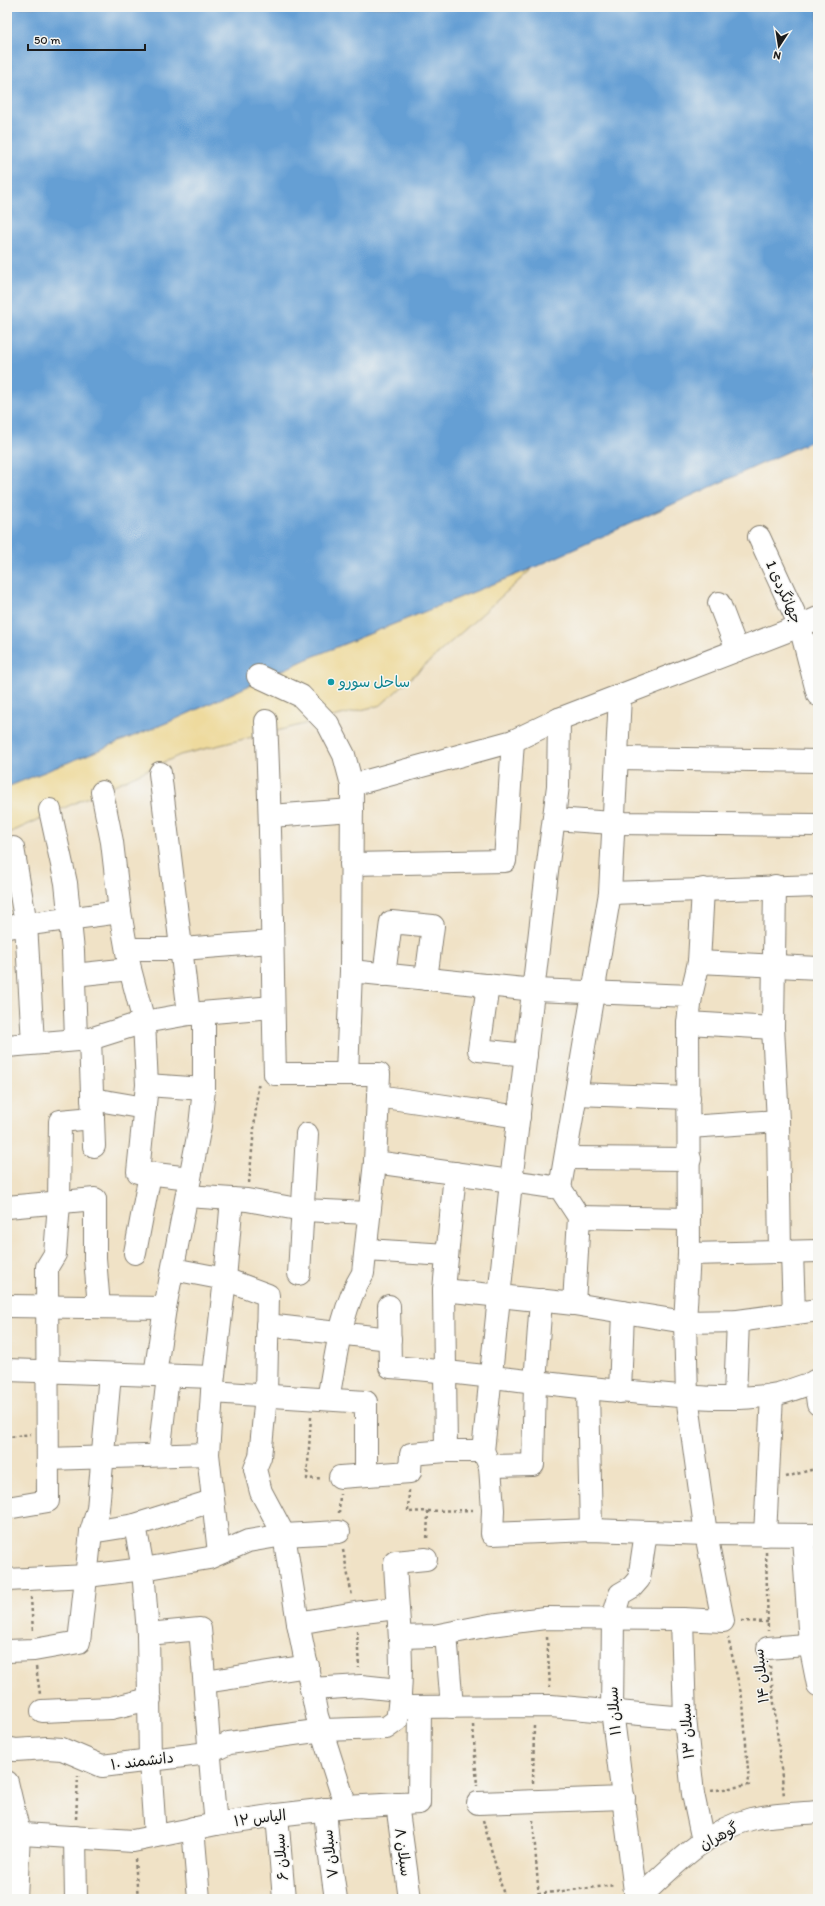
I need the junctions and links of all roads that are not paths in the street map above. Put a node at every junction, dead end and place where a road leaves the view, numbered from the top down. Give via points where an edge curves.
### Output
1 (759, 537) dead end
2 (719, 603) dead end
3 (809, 622) edge
4 (737, 650) junction
5 (258, 676) dead end
6 (620, 696) junction
7 (818, 696) edge
8 (558, 719) junction
9 (266, 721) dead end
10 (513, 741) junction
11 (617, 758) junction
12 (818, 761) edge
13 (160, 772) dead end
14 (352, 785) junction
15 (102, 792) dead end
16 (50, 810) dead end
17 (352, 810) junction
18 (271, 816) junction
19 (554, 818) junction
20 (613, 823) junction
21 (818, 825) edge
22 (13, 848) dead end
23 (351, 864) junction
24 (775, 886) junction
25 (818, 886) edge
26 (702, 889) junction
27 (610, 893) junction
28 (120, 912) junction
29 (70, 918) junction
30 (16, 925) edge
31 (271, 942) junction
32 (182, 949) junction
33 (129, 959) junction
34 (699, 962) junction
35 (773, 967) junction
36 (818, 968) edge
37 (351, 971) junction
38 (384, 974) junction
39 (74, 975) junction
40 (426, 979) junction
41 (488, 985) junction
42 (534, 990) junction
43 (594, 992) junction
44 (691, 996) junction
45 (273, 1007) junction
46 (196, 1013) junction
47 (144, 1022) junction
48 (688, 1023) junction
49 (773, 1028) junction
50 (83, 1039) junction
51 (33, 1044) junction
52 (7, 1046) edge
53 (526, 1055) junction
54 (347, 1074) junction
55 (147, 1085) junction
56 (204, 1089) junction
57 (576, 1094) junction
58 (378, 1096) junction
59 (689, 1098) junction
60 (145, 1108) junction
61 (92, 1109) junction
62 (519, 1117) junction
63 (778, 1121) junction
64 (689, 1127) junction
65 (307, 1134) dead end
66 (94, 1146) dead end
67 (567, 1158) junction
68 (690, 1159) junction
69 (375, 1162) junction
70 (455, 1173) junction
71 (150, 1174) junction
72 (511, 1182) junction
73 (189, 1187) junction
74 (560, 1188) junction
75 (240, 1200) junction
76 (59, 1204) junction
77 (7, 1207) edge
78 (303, 1210) junction
79 (369, 1214) junction
80 (579, 1217) junction
81 (689, 1219) junction
82 (366, 1250) junction
83 (818, 1251) edge
84 (786, 1252) junction
85 (135, 1253) dead end
86 (689, 1254) junction
87 (447, 1255) junction
88 (173, 1269) junction
89 (300, 1274) dead end
90 (225, 1279) junction
91 (444, 1290) junction
92 (500, 1296) junction
93 (541, 1300) junction
94 (574, 1304) junction
95 (7, 1306) edge
96 (47, 1306) junction
97 (390, 1306) dead end
98 (99, 1307) junction
99 (165, 1308) junction
100 (818, 1310) edge
101 (623, 1312) junction
102 (794, 1313) junction
103 (738, 1321) junction
104 (685, 1322) junction
105 (267, 1326) junction
106 (341, 1335) junction
107 (390, 1339) junction
108 (7, 1370) edge
109 (48, 1371) junction
110 (445, 1371) junction
111 (110, 1374) junction
112 (162, 1375) junction
113 (490, 1377) junction
114 (816, 1381) edge
115 (535, 1383) junction
116 (212, 1384) junction
117 (588, 1389) junction
118 (620, 1392) junction
119 (266, 1395) junction
120 (772, 1395) junction
121 (687, 1396) junction
122 (735, 1397) junction
123 (320, 1399) junction
124 (818, 1404) edge
125 (446, 1451) junction
126 (208, 1454) junction
127 (159, 1455) junction
128 (102, 1457) junction
129 (487, 1458) junction
130 (48, 1459) junction
131 (366, 1474) junction
132 (340, 1477) road end
133 (212, 1500) junction
134 (7, 1508) edge
135 (135, 1525) junction
136 (591, 1530) junction
137 (91, 1532) junction
138 (339, 1532) road end
139 (646, 1532) junction
140 (706, 1534) junction
141 (765, 1535) junction
142 (284, 1536) junction
143 (811, 1536) edge
144 (219, 1553) junction
145 (426, 1559) road end
146 (143, 1569) junction
147 (87, 1576) junction
148 (7, 1580) edge
149 (397, 1608) junction
150 (613, 1618) junction
151 (682, 1619) junction
152 (298, 1623) junction
153 (148, 1634) junction
154 (446, 1634) junction
155 (401, 1636) junction
156 (814, 1644) edge
157 (768, 1648) road end
158 (7, 1651) edge
159 (308, 1666) junction
160 (205, 1682) junction
161 (818, 1685) edge
162 (312, 1689) junction
163 (150, 1699) junction
164 (399, 1699) junction
165 (420, 1707) junction
166 (452, 1707) junction
167 (42, 1711) dead end
168 (612, 1711) junction
169 (685, 1718) junction
170 (323, 1730) junction
171 (7, 1748) edge
172 (208, 1753) junction
173 (150, 1761) junction
174 (7, 1782) edge
175 (624, 1798) junction
176 (478, 1803) dead end
177 (397, 1804) junction
178 (336, 1808) junction
179 (818, 1812) edge
180 (277, 1815) junction
181 (216, 1824) junction
182 (193, 1828) junction
183 (13, 1833) edge
184 (155, 1836) junction
185 (75, 1837) junction
186 (703, 1841) junction
187 (636, 1894) edge
188 (16, 1899) edge
189 (76, 1899) edge
190 (199, 1899) edge
191 (284, 1899) edge
192 (336, 1899) edge
193 (410, 1899) edge

1 - 3 street, جهانگردی 1
2 - 4 street
3 - 4 street
3 - 7 street, جهانگردی 1
4 - 6 street
5 - 14 street via 301,696 328,724 344,755
6 - 8 street
6 - 11 street
8 - 10 street
8 - 19 street via 558,786
9 - 18 street
10 - 14 street
10 - 23 street via 505,861
11 - 12 street
11 - 20 street
13 - 32 street
14 - 17 street
15 - 28 street via 112,842
16 - 29 street via 66,883
17 - 18 street
17 - 23 street
18 - 31 street
19 - 20 street
19 - 42 street
20 - 21 street
20 - 27 street
22 - 30 street
23 - 37 street
24 - 25 street
24 - 26 street
24 - 35 street
26 - 27 street
26 - 34 street
27 - 43 street
28 - 29 street
28 - 33 street
29 - 30 street
29 - 39 street
30 - 51 street
31 - 32 street
31 - 45 street
32 - 33 street
32 - 46 street
33 - 39 street
33 - 47 street
34 - 35 street
34 - 44 street
35 - 36 street
35 - 49 street
37 - 38 street
37 - 54 street
38 - 40 street
38 - 40 street via 391,922 433,926
39 - 50 street
40 - 41 street
41 - 42 street
41 - 53 street via 479,1050
42 - 43 street
42 - 53 street
43 - 44 street
43 - 57 street
44 - 48 street
45 - 46 street
45 - 54 street via 275,1074
46 - 47 street
46 - 56 street
47 - 50 street
47 - 55 street
48 - 49 street
48 - 59 street
49 - 63 street
50 - 51 street
50 - 61 street
51 - 52 street
53 - 62 street
54 - 58 street via 379,1074
55 - 56 street
55 - 60 street
56 - 73 street
57 - 59 street
57 - 67 street
58 - 62 street
58 - 69 street
59 - 64 street
60 - 61 street
60 - 71 street via 138,1172
61 - 66 street
61 - 76 street via 60,1121
62 - 72 street
63 - 64 street
63 - 84 street
64 - 68 street
65 - 78 street
67 - 68 street
67 - 74 street
68 - 81 street
69 - 70 street
69 - 79 street
70 - 72 street
70 - 87 street
71 - 73 street
71 - 85 street
72 - 74 street
72 - 92 street
73 - 75 street
73 - 88 street
74 - 80 street
75 - 78 street
75 - 90 street
76 - 77 street
76 - 96 street via 55,1254 47,1267
76 - 98 street via 95,1199 95,1258
78 - 79 street
78 - 89 street
79 - 82 street
80 - 81 street
80 - 94 street
81 - 86 street
82 - 87 street
82 - 106 street via 363,1273 350,1300
83 - 84 street
84 - 86 street
84 - 102 street
86 - 104 street
87 - 91 street
88 - 90 street
88 - 99 street
90 - 105 street, سبلان ۷ via 268,1295
90 - 116 street
91 - 92 street
91 - 110 street
92 - 93 street
92 - 113 street
93 - 94 street
93 - 115 street
94 - 101 street
95 - 96 street
96 - 98 street
96 - 109 street
97 - 107 street
98 - 99 street
99 - 112 street
100 - 102 street
101 - 104 street
101 - 118 street
102 - 103 street
103 - 104 street
103 - 122 street
104 - 121 street
105 - 106 street
105 - 119 street, سبلان ۷
106 - 107 street
106 - 123 street
107 - 110 street via 390,1367
108 - 109 street
109 - 111 street
109 - 130 street
110 - 113 street
110 - 125 street
111 - 112 street
111 - 128 street
112 - 116 street
112 - 127 street
113 - 115 street
113 - 129 street
114 - 120 street
114 - 124 street
115 - 117 street
115 - 129 street via 533,1465
116 - 119 street
116 - 126 street
117 - 118 street
117 - 136 street
118 - 121 street
119 - 123 street
119 - 142 street, سبلان ۷ via 260,1457 255,1469 261,1492
120 - 122 street
120 - 141 street
121 - 122 street
121 - 140 street
123 - 131 street via 366,1402
125 - 129 street
125 - 131 street via 411,1454 410,1472
126 - 127 street
126 - 133 street
127 - 128 street
128 - 130 street
128 - 137 street via 98,1508
129 - 136 street via 493,1510 492,1534
130 - 134 street via 48,1501
131 - 132 street
133 - 135 street
133 - 144 street
135 - 137 street
135 - 146 street
136 - 139 street
137 - 147 street
138 - 142 street
139 - 140 street
139 - 150 street, سبلان ۱۱ via 639,1579 620,1594
140 - 141 street
140 - 151 street via 724,1621
141 - 143 street
142 - 144 street via 248,1541
142 - 152 street, سبلان ۷
143 - 156 street
144 - 146 street via 209,1558
145 - 149 street via 395,1562
146 - 147 street
146 - 153 street
147 - 148 street
147 - 158 street via 79,1642 34,1650
149 - 152 street
149 - 155 street
150 - 151 street
150 - 154 street via 546,1618
150 - 168 street, سبلان ۱۱
151 - 169 street, سبلان ۱۳
152 - 159 street, سبلان ۷
153 - 160 street via 200,1629
153 - 163 street
154 - 155 street
154 - 166 street
155 - 164 street
156 - 157 street
156 - 161 street
159 - 160 street
159 - 162 street, سبلان ۷
160 - 172 street
162 - 164 street via 361,1686
162 - 170 street, سبلان ۷ via 317,1716
163 - 167 street via 111,1708
163 - 173 street
164 - 165 street
164 - 170 street, دانشمند ۱۰ via 397,1720 386,1728
165 - 166 street
165 - 177 street, الیاس ۱۲ via 419,1803
166 - 168 street via 551,1706
168 - 169 street
168 - 175 street, سبلان ۱۱
169 - 186 street, سبلان ۱۳ via 693,1794
170 - 172 street, دانشمند ۱۰ via 229,1743
170 - 178 street, سبلان ۷
171 - 173 street, دانشمند ۱۰ via 62,1749 102,1766
172 - 173 street, دانشمند ۱۰
172 - 181 street
173 - 184 street
174 - 183 street
175 - 176 street
175 - 187 street, سبلان ۱۱
177 - 178 street, الیاس ۱۲
177 - 193 street, سبلان ۸
178 - 180 street, الیاس ۱۲
178 - 192 street, سبلان ۷ via 328,1843
179 - 186 street, گوهران via 752,1819 727,1828
180 - 181 street, الیاس ۱۲
180 - 191 street, سبلان ۶
181 - 182 street, الیاس ۱۲
182 - 184 street, الیاس ۱۲
182 - 190 street
183 - 185 street, الیاس ۱۲
183 - 188 street
184 - 185 street, الیاس ۱۲ via 133,1841
185 - 189 street
186 - 187 street, گوهران

